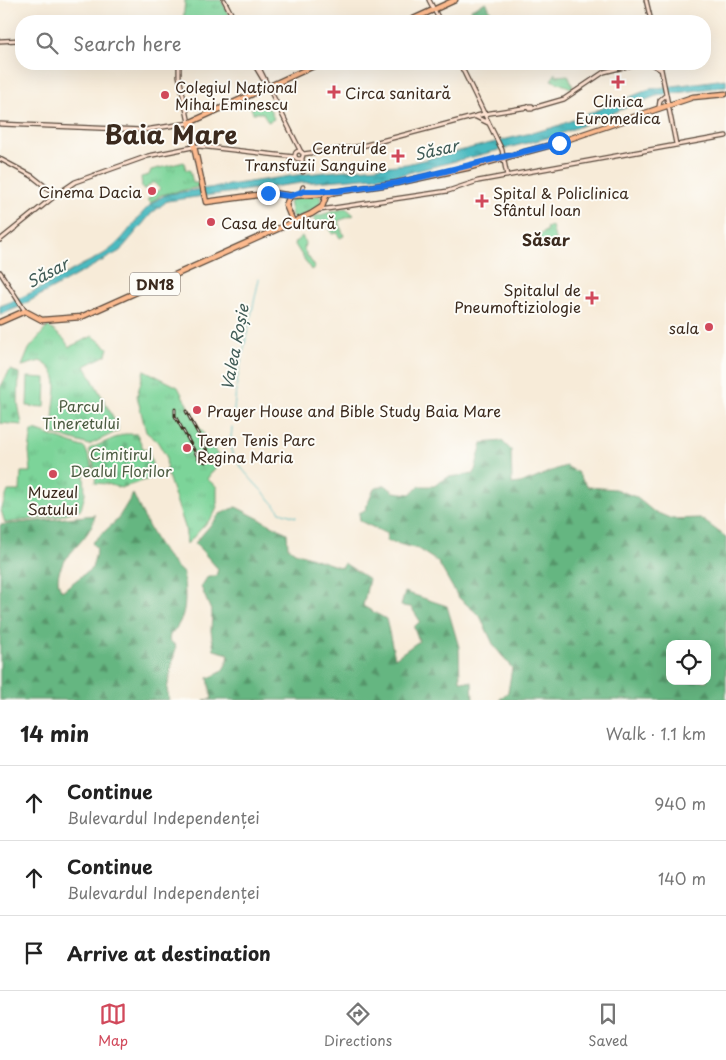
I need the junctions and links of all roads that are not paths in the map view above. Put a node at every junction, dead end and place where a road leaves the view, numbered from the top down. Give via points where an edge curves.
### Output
1 (224, 0) edge
2 (430, 0) edge
3 (455, 0) edge
4 (646, 0) edge
5 (434, 10) junction
6 (232, 15) edge
7 (423, 15) edge
8 (437, 15) edge
9 (650, 15) edge
10 (15, 40) edge
11 (0, 41) edge
12 (179, 70) edge
13 (259, 70) edge
14 (305, 70) edge
15 (463, 70) edge
16 (612, 70) edge
17 (661, 71) edge
18 (267, 87) junction
19 (666, 95) junction
20 (725, 95) edge
21 (668, 104) junction
22 (480, 105) junction
23 (659, 107) junction
24 (493, 112) junction
25 (484, 114) junction
26 (475, 117) junction
27 (189, 123) junction
28 (488, 123) junction
29 (0, 124) edge
30 (726, 136) edge
31 (676, 144) junction
32 (194, 146) junction
33 (297, 146) junction
34 (302, 155) junction
35 (296, 156) junction
36 (503, 158) junction
37 (0, 159) edge
38 (302, 166) junction
39 (303, 172) dead end
40 (507, 176) junction
41 (304, 191) junction
42 (335, 191) junction
43 (282, 194) junction
44 (56, 195) junction
45 (324, 195) junction
46 (290, 196) junction
47 (286, 205) junction
48 (325, 206) junction
49 (288, 212) junction
50 (309, 214) junction
51 (293, 222) junction
52 (284, 226) junction
53 (1, 240) edge
54 (0, 272) edge
55 (24, 309) junction
56 (0, 322) edge

1 - 6 street
2 - 5 street
3 - 5 main road
4 - 9 street
5 - 7 main road
5 - 8 street
10 - 11 street
12 - 27 street
13 - 18 street
14 - 18 main road
15 - 22 street
16 - 24 street via 567,97 538,106
17 - 19 street
18 - 27 main road
18 - 33 street
19 - 21 street
19 - 23 street via 660,100
20 - 21 main road
21 - 23 main road
21 - 31 street
22 - 24 street
22 - 25 street
23 - 36 main road via 551,146
24 - 25 street
25 - 26 street
25 - 28 street
26 - 28 street
26 - 34 street via 362,146
27 - 29 street via 144,130
27 - 32 main road
28 - 36 street
30 - 31 street
31 - 40 street
32 - 35 street
32 - 43 main road via 206,202
32 - 44 street via 148,156 82,179
33 - 34 street
33 - 35 street
34 - 35 street
34 - 35 street
34 - 38 street
35 - 38 street
36 - 40 street
36 - 42 main road via 409,181
37 - 44 street via 32,176
38 - 39 street
40 - 48 street via 473,182 454,190
41 - 42 main road
41 - 45 main road
41 - 46 main road
42 - 45 main road
43 - 46 main road
43 - 47 main road
44 - 53 street
45 - 48 main road
45 - 50 main road via 321,206
46 - 47 main road
47 - 49 main road
48 - 50 main road
49 - 51 main road
49 - 52 main road
50 - 51 main road
51 - 52 main road, DN18
52 - 55 main road, DN18 via 81,317 46,322
54 - 55 street
55 - 56 main road

